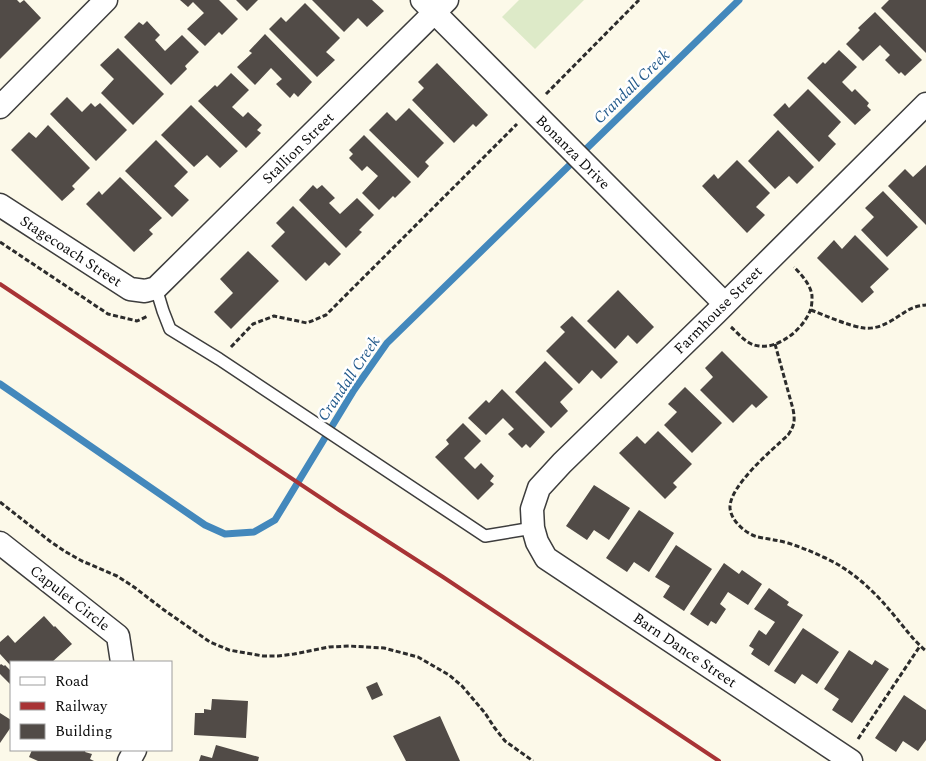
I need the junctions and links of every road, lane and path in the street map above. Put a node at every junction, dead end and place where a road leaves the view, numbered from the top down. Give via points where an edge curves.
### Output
1 (639, 0) edge
2 (94, 4) edge
3 (434, 4) edge
4 (545, 95) dead end
5 (926, 104) edge
6 (0, 107) edge
7 (517, 123) dead end
8 (0, 205) edge
9 (0, 242) edge
10 (778, 250) junction
11 (151, 289) junction
12 (926, 305) edge
13 (720, 308) junction
14 (811, 310) junction
15 (163, 311) junction
16 (775, 344) junction
17 (219, 359) junction
18 (0, 502) edge
19 (534, 528) junction
20 (0, 544) edge
21 (920, 646) junction
22 (926, 651) edge
23 (122, 661) edge
24 (848, 759) edge
25 (533, 761) edge

1 - 4 path
2 - 6 street
3 - 11 street, Stallion Street
3 - 13 street, Bonanza Drive via 640,219
5 - 10 street, Farmhouse Street
7 - 17 path via 326,315 307,323 274,316 253,324
8 - 11 street, Stagecoach Street via 130,289
9 - 15 path via 108,314 137,320
10 - 13 street, Farmhouse Street
10 - 14 path via 808,283 812,294
11 - 15 lane
12 - 14 path via 908,310 878,327 866,329
13 - 16 path via 747,342 759,346
13 - 19 street, Farmhouse Street via 539,488 532,508
14 - 16 path via 793,334
15 - 17 lane via 170,329
16 - 21 path via 793,409 793,427 735,491 730,509 734,520 757,537 802,547 860,579
17 - 19 lane via 485,536
18 - 25 path via 66,552 117,576 210,642 229,650 278,656 349,646 384,648 418,657 450,675 485,713 505,741
19 - 24 street, Barn Dance Street via 546,558
20 - 23 street, Capulet Circle via 118,636
21 - 22 path
21 - 24 path

